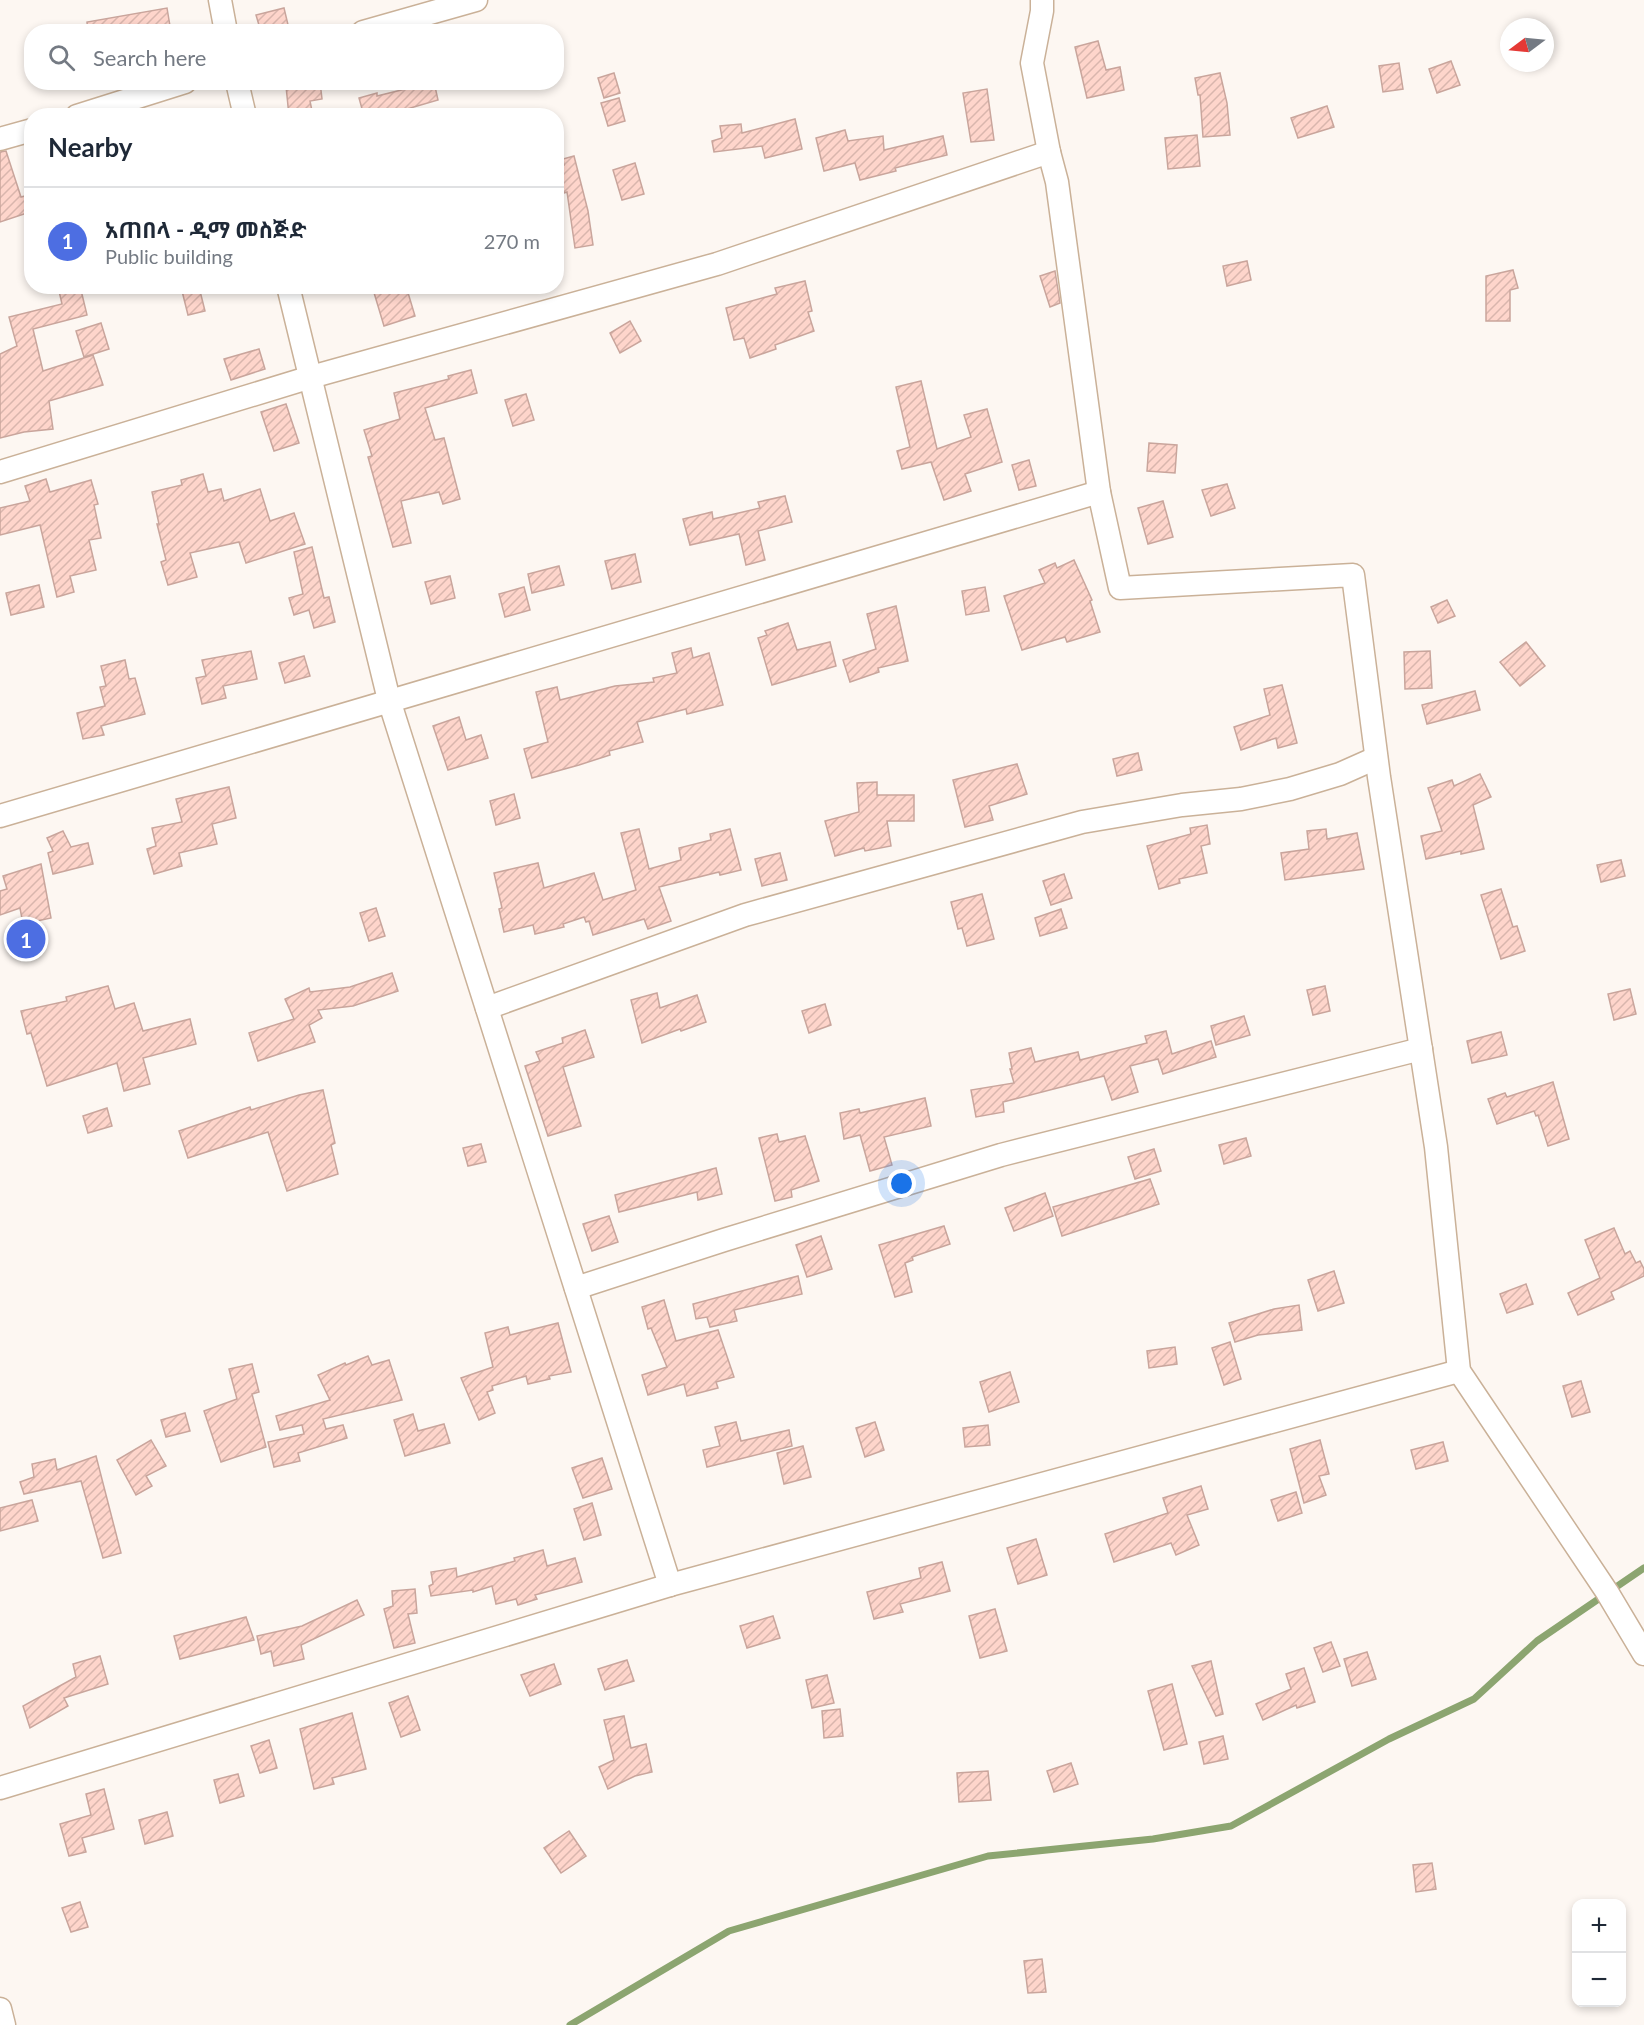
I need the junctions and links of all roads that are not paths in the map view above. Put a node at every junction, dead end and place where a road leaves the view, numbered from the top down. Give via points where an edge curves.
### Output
1 (220, 0) edge
2 (476, 0) edge
3 (1042, 0) edge
4 (224, 24) edge
5 (391, 24) edge
6 (160, 90) edge
7 (239, 90) edge
8 (102, 108) edge
9 (244, 108) edge
10 (24, 132) edge
11 (0, 139) edge
12 (1049, 152) junction
13 (290, 294) edge
14 (311, 377) junction
15 (0, 472) edge
16 (1099, 492) junction
17 (389, 700) junction
18 (1376, 758) junction
19 (0, 816) edge
20 (486, 1008) junction
21 (1420, 1048) junction
22 (576, 1288) junction
23 (1459, 1371) junction
24 (670, 1584) junction
25 (1644, 1654) edge
26 (0, 1788) edge
27 (0, 2009) edge
28 (4, 2025) edge

1 - 4 street
2 - 5 street
3 - 12 street via 1032,63
6 - 8 street
7 - 9 street
10 - 11 street
12 - 14 street via 717,264
12 - 16 street via 1057,182
13 - 14 street
14 - 15 street
14 - 17 street
16 - 17 street
16 - 18 street via 1120,588 1353,574
17 - 19 street
17 - 20 street
18 - 20 street via 1290,789 1082,822 768,909
18 - 21 street
20 - 22 street
21 - 22 street via 1001,1155
21 - 23 street via 1436,1147
22 - 24 street
23 - 24 street
23 - 25 street
24 - 26 street
27 - 28 street

